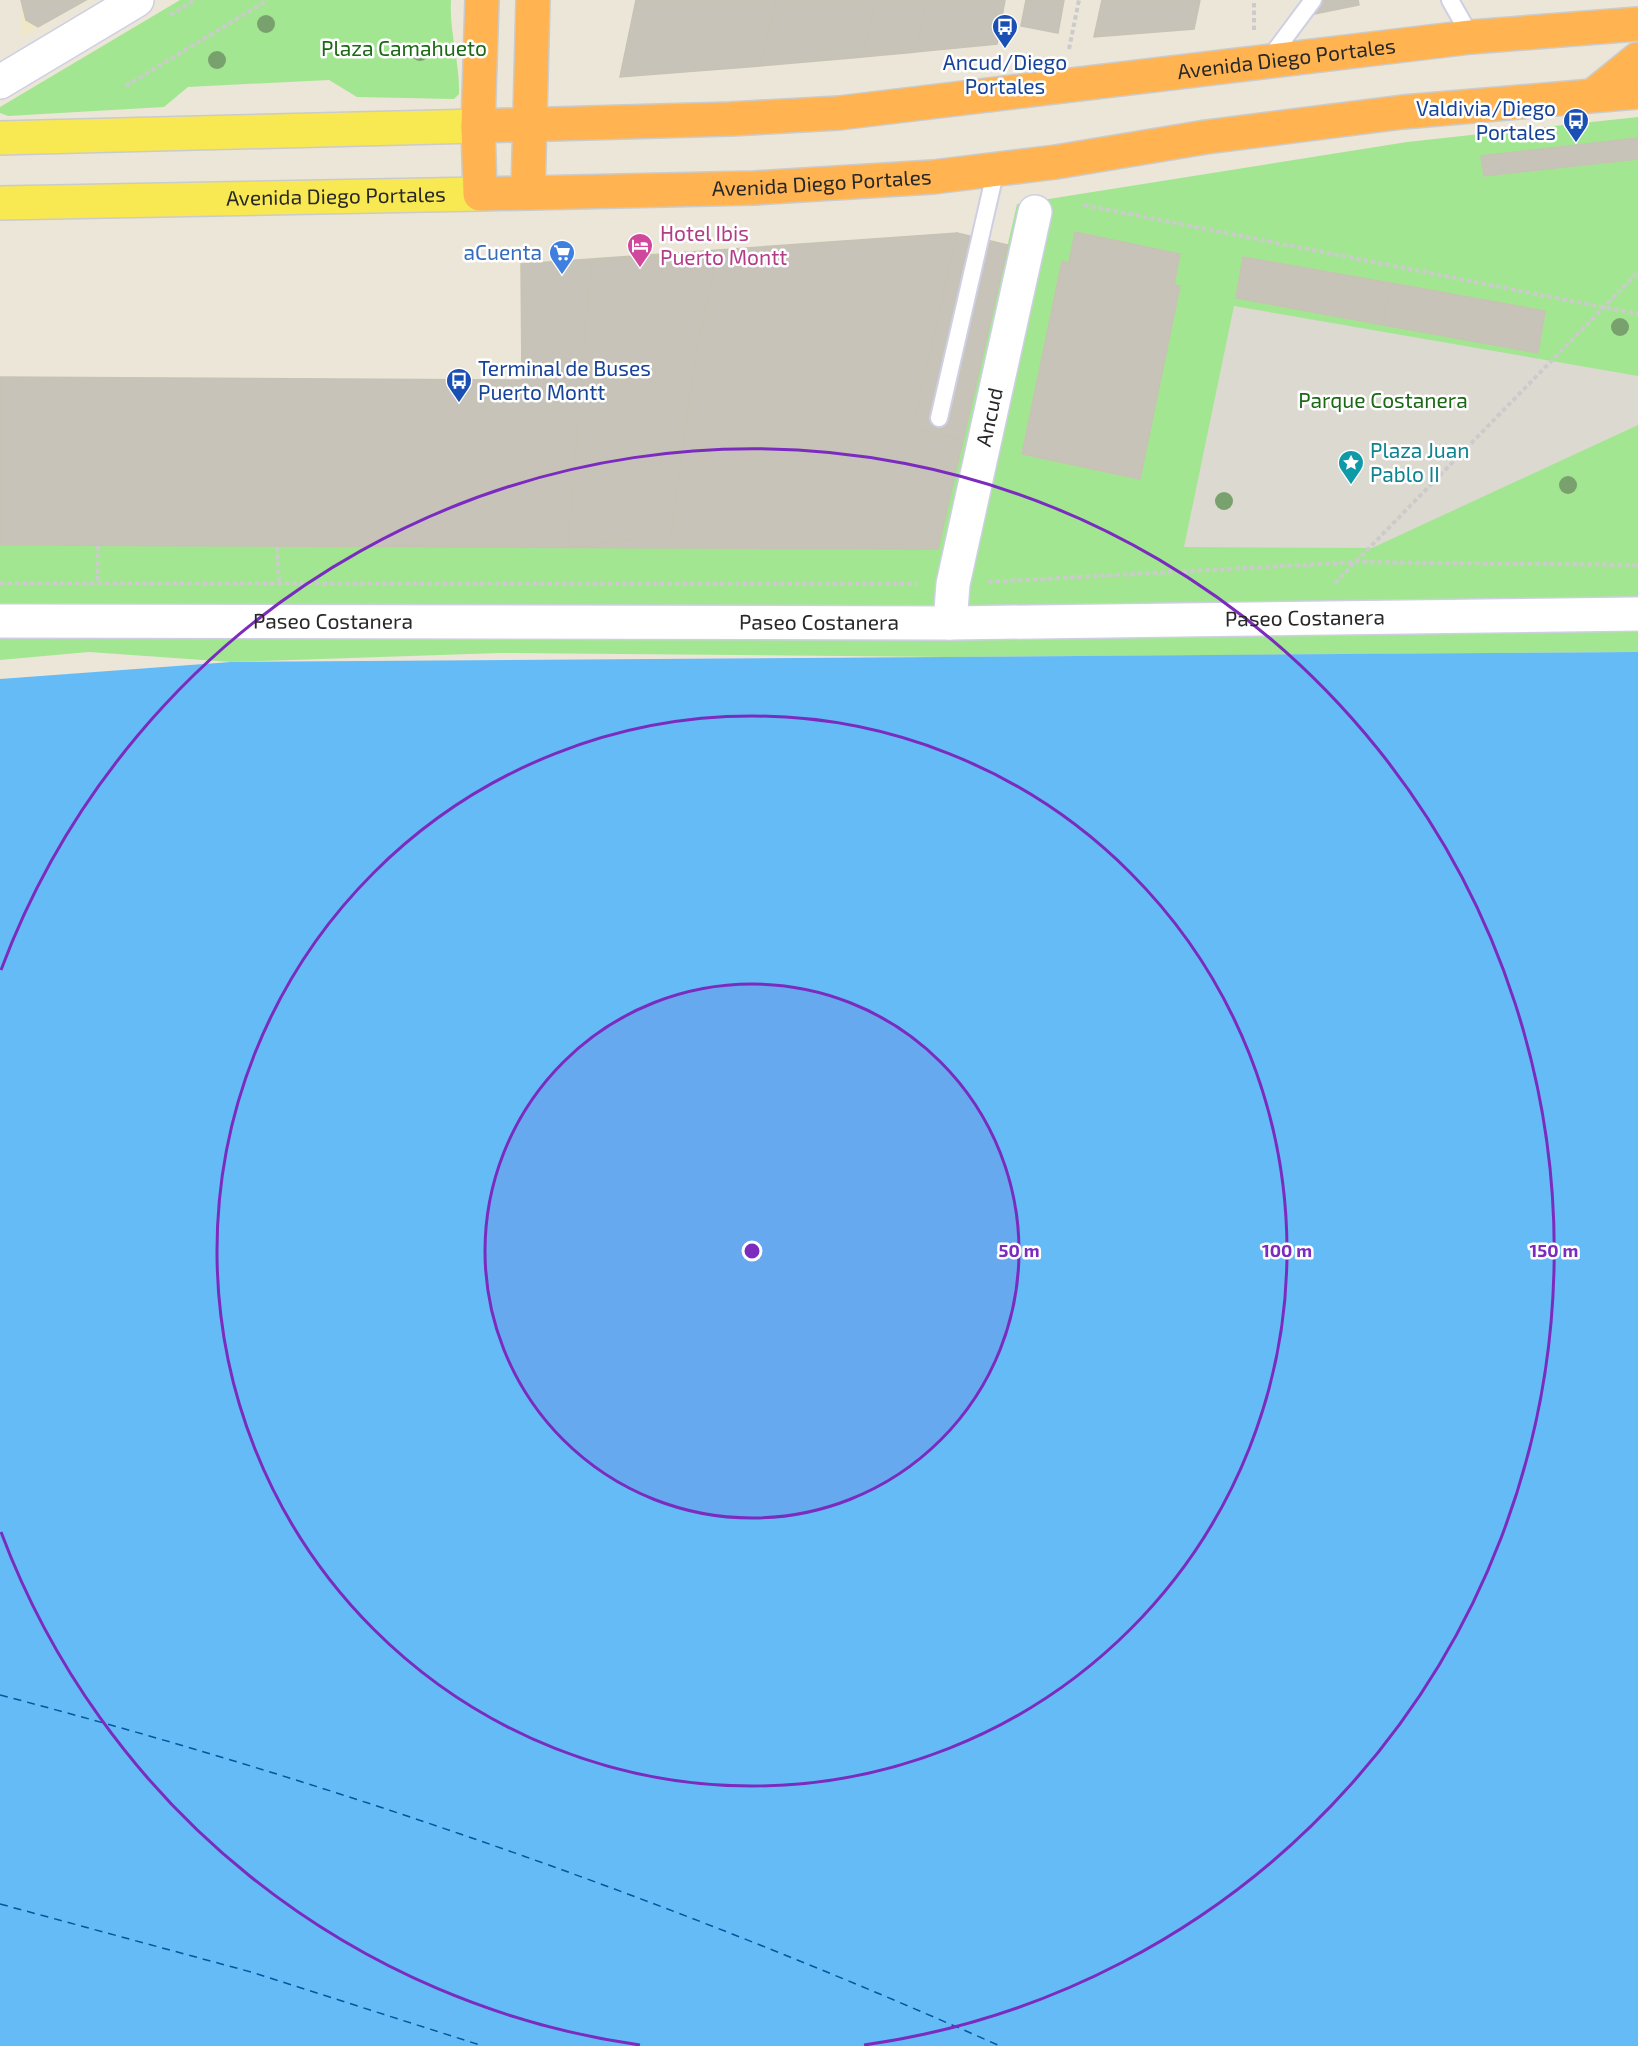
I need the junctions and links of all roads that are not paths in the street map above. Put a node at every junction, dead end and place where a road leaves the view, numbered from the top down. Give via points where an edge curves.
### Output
1 (137, 0) edge
2 (482, 0) edge
3 (532, 0) edge
4 (1313, 0) edge
5 (1450, 0) edge
6 (1638, 24) edge
7 (1471, 37) junction
8 (1261, 47) junction
9 (1638, 59) edge
10 (0, 82) edge
11 (1638, 92) edge
12 (1595, 94) junction
13 (530, 124) junction
14 (478, 126) junction
15 (0, 138) edge
16 (996, 169) junction
17 (528, 193) junction
18 (480, 194) junction
19 (0, 203) edge
20 (1035, 212) dead end
21 (939, 418) dead end
22 (1638, 614) edge
23 (0, 621) edge
24 (950, 623) junction

1 - 10 street
2 - 14 highway
3 - 13 highway
4 - 8 lane
5 - 7 lane
6 - 7 highway, Avenida Diego Portales
7 - 8 highway, Avenida Diego Portales
8 - 13 highway, Avenida Diego Portales via 839,113
9 - 12 highway
11 - 12 highway, Avenida Diego Portales
12 - 16 highway, Avenida Diego Portales via 1218,135
13 - 14 highway, Avenida Diego Portales
13 - 17 highway
14 - 15 main road, Avenida Diego Portales
14 - 18 highway
16 - 17 highway, Avenida Diego Portales via 842,184
16 - 21 lane
17 - 18 highway, Avenida Diego Portales
18 - 19 main road, Avenida Diego Portales
20 - 24 street, Ancud via 953,584
22 - 24 street, Paseo Costanera
23 - 24 street, Paseo Costanera

